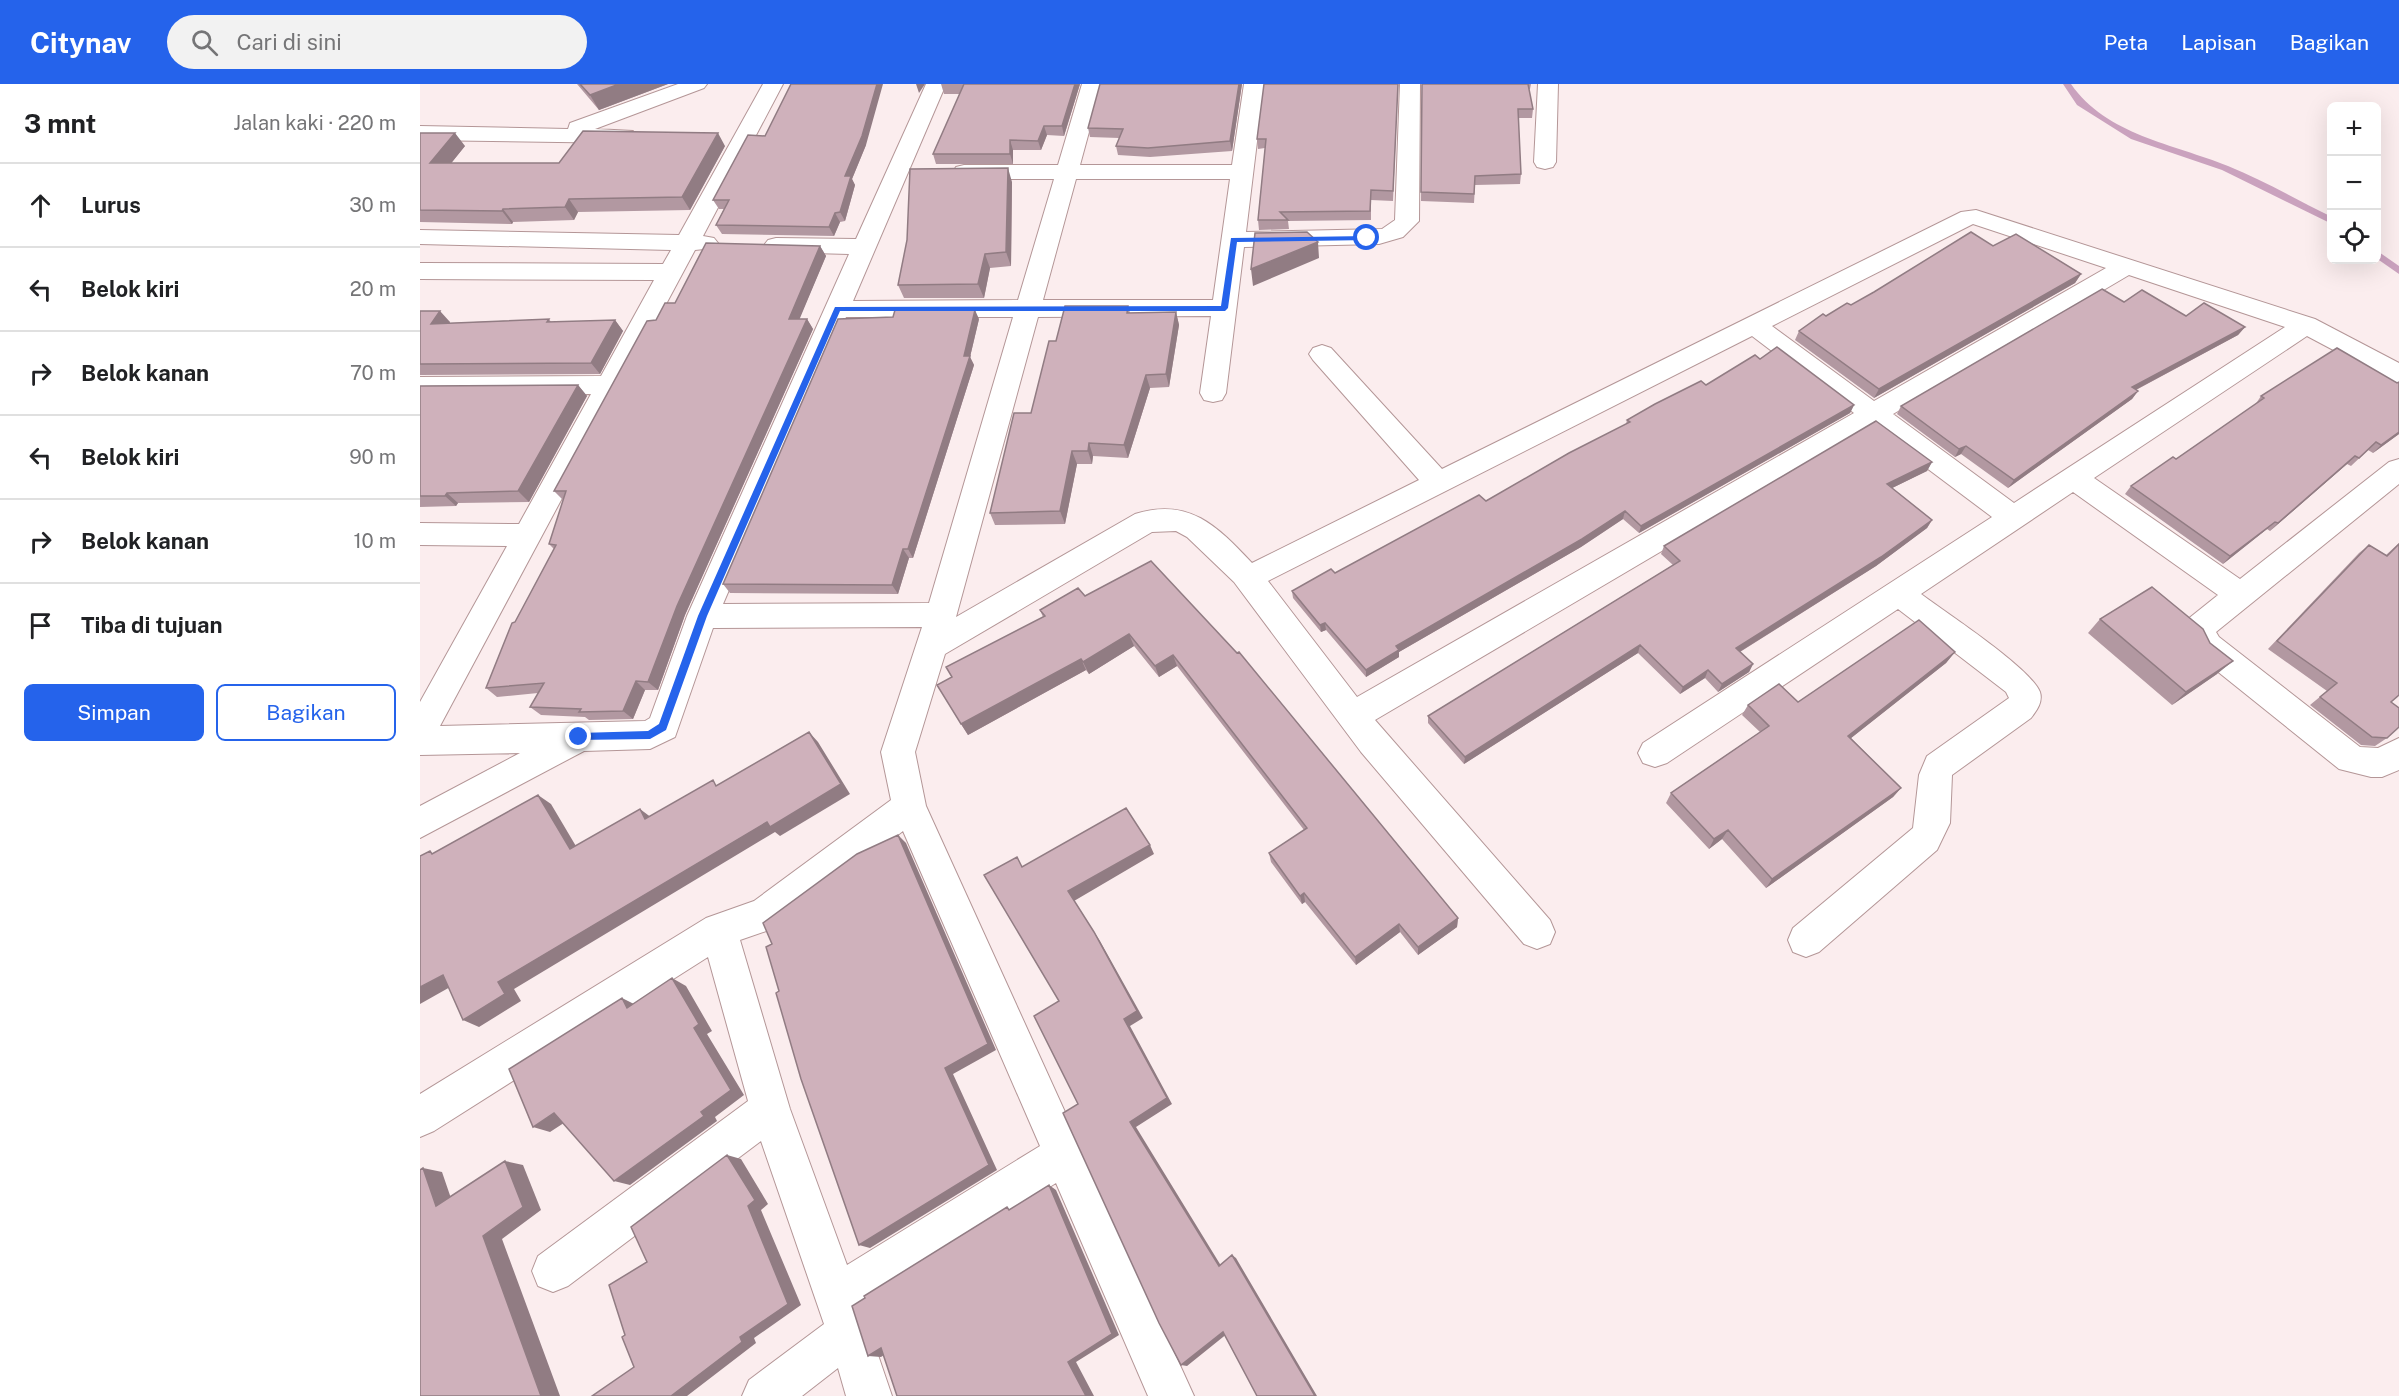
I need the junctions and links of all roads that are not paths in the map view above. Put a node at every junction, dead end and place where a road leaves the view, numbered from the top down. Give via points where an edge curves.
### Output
1 (697, 84) edge
2 (773, 84) edge
3 (936, 84) edge
4 (1092, 84) edge
5 (1254, 84) edge
6 (1410, 84) edge
7 (1548, 84) edge
8 (420, 133) edge
9 (560, 135) junction
10 (651, 137) edge
11 (1545, 162) dead end
12 (942, 172) edge
13 (1066, 172) junction
14 (1242, 172) junction
15 (420, 237) edge
16 (1233, 240) junction
17 (686, 243) junction
18 (733, 244) edge
19 (757, 244) edge
20 (864, 247) junction
21 (2127, 266) junction
22 (420, 271) edge
23 (670, 272) junction
24 (1028, 308) junction
25 (1225, 308) junction
26 (837, 309) junction
27 (1754, 325) junction
28 (2306, 325) junction
29 (1322, 354) dead end
30 (2399, 374) edge
31 (609, 385) junction
32 (420, 386) edge
33 (1214, 393) dead end
34 (1874, 413) junction
35 (2399, 469) edge
36 (2073, 478) junction
37 (1437, 483) junction
38 (2013, 517) junction
39 (420, 534) edge
40 (527, 536) junction
41 (1248, 578) junction
42 (1898, 593) junction
43 (2239, 594) junction
44 (702, 616) junction
45 (937, 630) junction
46 (1353, 716) junction
47 (420, 733) edge
48 (579, 737) junction
49 (420, 741) edge
50 (2399, 752) edge
51 (1655, 753) dead end
52 (909, 806) junction
53 (420, 823) edge
54 (719, 930) junction
55 (1537, 932) dead end
56 (1806, 940) dead end
57 (770, 1109) junction
58 (420, 1117) edge
59 (1064, 1154) junction
60 (553, 1271) dead end
61 (842, 1314) junction
62 (765, 1396) edge
63 (869, 1396) edge
64 (1171, 1396) edge

1 - 9 street
2 - 17 street via 732,138
3 - 20 street via 908,172
4 - 13 street
5 - 14 street
6 - 16 street via 1407,221 1402,229 1384,237
7 - 11 street
8 - 9 street
9 - 10 street
12 - 13 street
13 - 14 street
13 - 24 street
14 - 16 street
15 - 17 street
16 - 25 street
17 - 18 street
17 - 23 street
19 - 20 street
20 - 26 street
21 - 27 street via 1969,217
21 - 28 street
21 - 34 street
22 - 23 street
23 - 31 street
24 - 25 street
24 - 26 street
24 - 45 street
25 - 33 street
26 - 44 street
27 - 34 street
27 - 37 street
28 - 30 street
28 - 36 street
29 - 37 street
31 - 32 street
31 - 40 street
34 - 38 street
34 - 46 street
35 - 43 street
36 - 38 street
36 - 43 street
37 - 41 street
38 - 42 street
39 - 40 street
40 - 47 street
41 - 45 street via 1203,534 1182,521 1160,519 1145,522
41 - 46 street
42 - 51 street
42 - 56 street via 2017,683 2025,701 1939,766 1932,826 1926,839
43 - 50 street via 2199,628 2208,646 2351,759 2371,764 2388,762
44 - 45 street
44 - 48 street via 663,727 650,735
45 - 52 street via 898,752
46 - 55 street
48 - 49 street
48 - 53 street
52 - 54 street via 765,915
52 - 59 street
54 - 57 street
54 - 58 street
57 - 60 street
57 - 61 street
59 - 61 street
59 - 64 street
61 - 62 street
61 - 63 street

